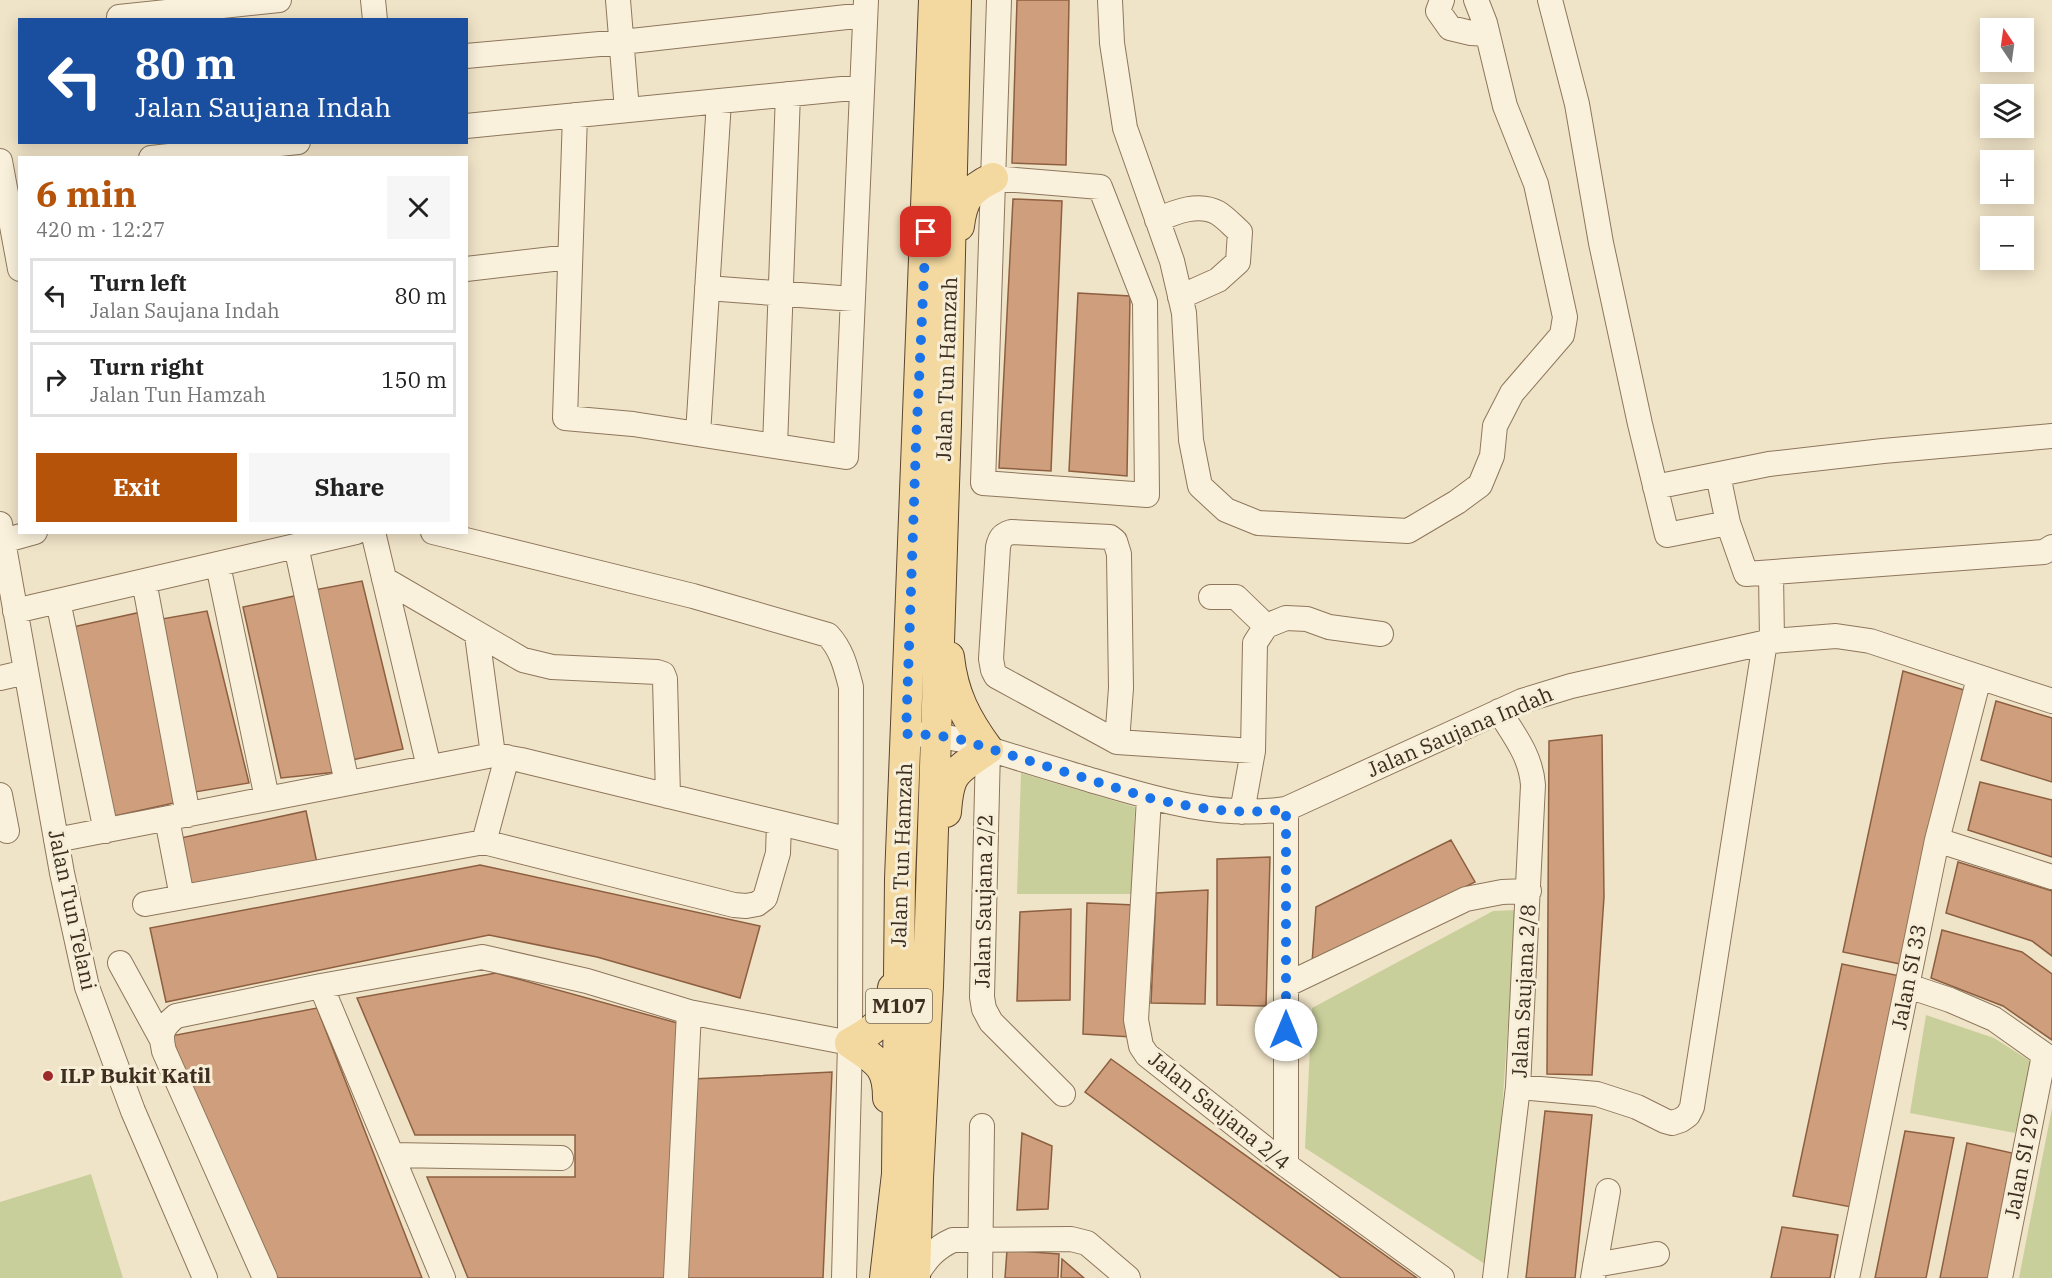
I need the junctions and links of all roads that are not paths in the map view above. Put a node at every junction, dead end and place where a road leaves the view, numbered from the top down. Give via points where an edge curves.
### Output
1 (279, 0) edge
2 (373, 0) edge
3 (618, 0) edge
4 (934, 0) edge
5 (956, 0) edge
6 (999, 0) edge
7 (1110, 0) edge
8 (1442, 0) edge
9 (1476, 0) edge
10 (1550, 0) edge
11 (865, 7) edge
12 (118, 12) edge
13 (375, 18) edge
14 (1487, 34) junction
15 (622, 42) junction
16 (468, 57) edge
17 (955, 62) junction
18 (862, 87) junction
19 (788, 94) junction
20 (719, 101) junction
21 (627, 110) junction
22 (575, 115) junction
23 (468, 126) edge
24 (290, 144) edge
25 (260, 152) edge
26 (185, 156) edge
27 (0, 161) edge
28 (993, 178) junction
29 (1157, 220) junction
30 (570, 257) junction
31 (18, 258) edge
32 (468, 269) edge
33 (707, 288) junction
34 (782, 293) junction
35 (1180, 297) junction
36 (852, 299) junction
37 (949, 299) junction
38 (698, 434) junction
39 (2052, 436) edge
40 (775, 446) junction
41 (1718, 475) junction
42 (1655, 487) junction
43 (942, 520) junction
44 (1728, 523) junction
45 (2, 532) edge
46 (18, 532) edge
47 (347, 534) edge
48 (373, 534) edge
49 (441, 534) edge
50 (296, 546) junction
51 (2052, 547) edge
52 (218, 564) junction
53 (1771, 573) junction
54 (384, 579) junction
55 (144, 581) junction
56 (1211, 597) dead end
57 (58, 601) junction
58 (15, 611) junction
59 (1266, 626) junction
60 (1381, 634) dead end
61 (477, 635) junction
62 (1768, 641) junction
63 (26, 672) junction
64 (0, 678) edge
65 (1980, 678) junction
66 (2052, 701) edge
67 (1499, 711) junction
68 (906, 734) junction
69 (935, 735) junction
70 (1117, 742) junction
71 (988, 749) junction
72 (1253, 751) junction
73 (500, 756) junction
74 (429, 767) junction
75 (347, 783) junction
76 (0, 795) edge
77 (668, 796) junction
78 (267, 798) junction
79 (1149, 798) junction
80 (1286, 809) junction
81 (1242, 812) junction
82 (178, 817) junction
83 (779, 824) junction
84 (7, 831) dead end
85 (106, 831) junction
86 (56, 840) junction
87 (850, 840) junction
88 (1937, 840) junction
89 (484, 842) junction
90 (2052, 877) edge
91 (900, 879) junction
92 (1529, 891) junction
93 (182, 897) junction
94 (146, 904) dead end
95 (929, 955) junction
96 (120, 963) dead end
97 (1286, 985) junction
98 (321, 986) junction
99 (1908, 986) junction
100 (689, 1012) junction
101 (161, 1038) junction
102 (850, 1043) junction
103 (2048, 1057) edge
104 (1518, 1087) junction
105 (1063, 1094) dead end
106 (982, 1126) dead end
107 (392, 1155) junction
108 (561, 1158) dead end
109 (1286, 1165) junction
110 (1608, 1191) dead end
111 (917, 1200) junction
112 (953, 1240) junction
113 (982, 1240) junction
114 (1657, 1254) dead end
115 (1594, 1271) edge
116 (916, 1277) edge
117 (205, 1278) edge
118 (265, 1278) edge
119 (443, 1278) edge
120 (676, 1278) edge
121 (844, 1278) edge
122 (885, 1278) edge
123 (980, 1278) edge
124 (1128, 1278) edge
125 (1442, 1278) edge
126 (1495, 1278) edge
127 (1847, 1278) edge
128 (2000, 1278) edge

1 - 12 street
2 - 13 street
3 - 15 street
4 - 68 main road, Jalan Tun Hamzah / M107
5 - 17 main road, Jalan Tun Hamzah / M107
6 - 28 street
7 - 29 street via 1112,43 1125,128
8 - 14 street via 1438,10 1450,28
9 - 14 street
10 - 42 street via 1577,104 1601,243
11 - 15 street
11 - 18 street
14 - 35 street via 1505,106 1536,184 1565,317 1562,335 1512,393 1495,426 1492,456 1480,485 1408,531 1258,523 1226,510 1200,486 1191,440
15 - 16 street
15 - 21 street
17 - 28 main road via 967,152 975,166
17 - 37 main road, Jalan Tun Hamzah / M107
18 - 19 street
18 - 36 street
19 - 20 street
19 - 34 street
20 - 21 street
20 - 33 street
21 - 22 street
22 - 23 street
22 - 30 street
24 - 25 street
25 - 26 street
27 - 31 street
28 - 28 street via 983,483 1147,495 1145,302 1100,187
28 - 37 main road via 968,194 960,212
29 - 35 street
29 - 35 street via 1184,209 1202,209 1216,212 1240,232 1238,261 1218,280
30 - 32 street
30 - 38 street via 565,418
33 - 34 street
33 - 38 street
34 - 36 street
34 - 40 street
36 - 40 street via 846,457
37 - 43 main road, Jalan Tun Hamzah / M107
38 - 40 street
39 - 41 street via 1769,464
41 - 42 street
41 - 44 street
42 - 44 street via 1666,535
43 - 69 main road, Jalan Tun Hamzah / M107
43 - 71 main road via 950,671 968,721
44 - 53 street via 1746,574
45 - 46 street
45 - 58 street, Jalan Tun Telani
47 - 50 street
48 - 54 street
49 - 87 street via 693,596 828,635 837,645 851,687
50 - 52 street
50 - 75 street
51 - 53 street via 2044,552
52 - 55 street
52 - 78 street
53 - 62 street
54 - 61 street
54 - 74 street
55 - 57 street
55 - 82 street
56 - 59 street via 1236,597
57 - 58 street
57 - 85 street
58 - 63 street, Jalan Tun Telani
59 - 60 street via 1286,618 1307,619 1329,627
59 - 72 street via 1255,643
61 - 73 street
61 - 77 street via 536,664 663,674
62 - 65 street, Jalan Saujana Indah via 1853,637
62 - 67 street, Jalan Saujana Indah via 1547,692
62 - 104 street via 1688,1115 1672,1123 1597,1095
63 - 64 street
63 - 86 street, Jalan Tun Telani
65 - 66 street, Jalan Saujana Indah
65 - 88 street, Jalan SI 33
67 - 80 street, Jalan Saujana Indah
67 - 92 street, Jalan Saujana 2/8 via 1532,770
68 - 69 street, Jalan Saujana Indah
68 - 91 main road, Jalan Tun Hamzah / M107
69 - 71 street, Jalan Saujana Indah
69 - 95 main road, Jalan Tun Hamzah / M107
70 - 70 street via 1002,681 993,670 998,547 1004,534 1099,536 1115,540 1119,554 1121,688
70 - 72 street
71 - 79 street, Jalan Saujana Indah
71 - 95 main road via 952,776 948,788
71 - 105 street, Jalan Saujana 2/2 via 984,1009 991,1022
72 - 81 street
73 - 74 street
73 - 77 street
73 - 89 street
74 - 75 street
75 - 78 street
76 - 84 street
77 - 83 street
78 - 82 street
79 - 81 street, Jalan Saujana Indah
79 - 109 street, Jalan Saujana 2/4 via 1136,1020 1141,1046 1147,1055
80 - 81 street, Jalan Saujana Indah
80 - 97 street
82 - 85 street
82 - 93 street
83 - 87 street
83 - 89 street via 778,853 765,898 746,906
85 - 86 street
86 - 117 street, Jalan Tun Telani via 79,954 98,1020
87 - 102 street
88 - 90 street
88 - 99 street, Jalan SI 33
89 - 93 street
91 - 102 main road via 892,992 883,1020 873,1031
91 - 122 main road, Jalan Tun Hamzah / M107 via 897,1174
92 - 97 street via 1466,899
92 - 104 street, Jalan Saujana 2/8
93 - 94 street
95 - 111 main road, Jalan Tun Hamzah / M107
96 - 101 street
97 - 109 street
98 - 100 street via 482,957 587,981
98 - 101 street via 176,1016 165,1025
98 - 107 street
99 - 103 street via 1994,1019
99 - 127 street, Jalan SI 33
100 - 102 street
100 - 120 street
101 - 118 street
102 - 121 street
102 - 122 main road via 886,1072
103 - 128 street, Jalan SI 29
104 - 126 street, Jalan Saujana 2/8
106 - 113 street
107 - 108 street
107 - 119 street
109 - 125 street, Jalan Saujana 2/4
110 - 115 street
111 - 112 street via 932,1226
111 - 116 main road, Jalan Tun Hamzah / M107
112 - 113 street
112 - 116 street via 931,1253
113 - 123 street
113 - 124 street via 1071,1239 1087,1243
114 - 115 street

